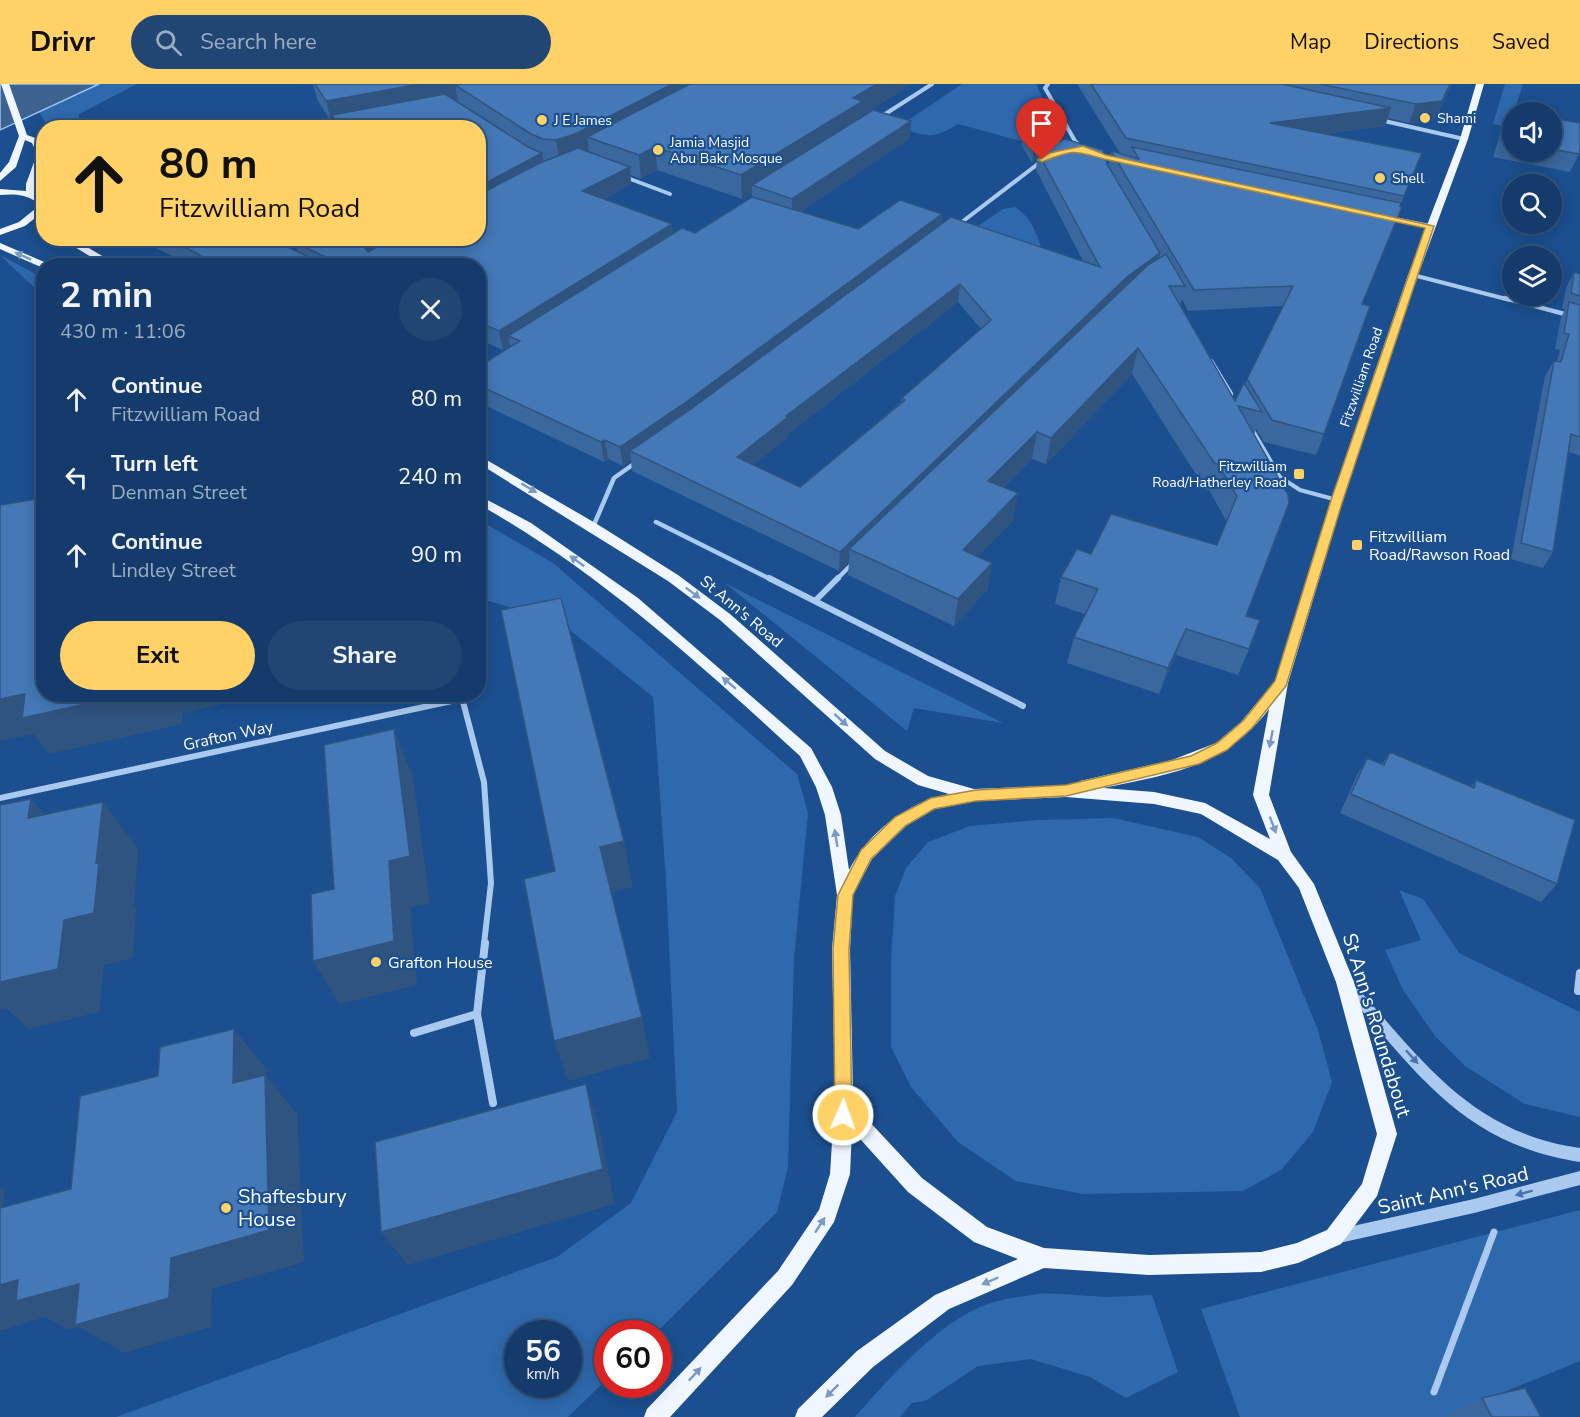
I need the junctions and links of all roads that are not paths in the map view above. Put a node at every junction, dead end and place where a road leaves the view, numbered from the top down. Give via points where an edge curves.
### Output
1 (4, 84) edge
2 (932, 84) edge
3 (1048, 84) edge
4 (1480, 84) edge
5 (1373, 119) edge
6 (872, 122) edge
7 (21, 132) junction
8 (1464, 139) junction
9 (36, 143) edge
10 (1075, 149) edge
11 (1083, 149) junction
12 (1089, 153) edge
13 (1051, 154) edge
14 (614, 173) edge
15 (36, 174) edge
16 (0, 178) edge
17 (0, 192) edge
18 (670, 194) dead end
19 (32, 196) junction
20 (36, 198) edge
21 (36, 214) edge
22 (1384, 216) edge
23 (1430, 226) junction
24 (954, 228) edge
25 (0, 232) edge
26 (0, 246) edge
27 (78, 246) edge
28 (100, 258) edge
29 (36, 262) edge
30 (1413, 275) junction
31 (1580, 318) edge
32 (1207, 354) edge
33 (1231, 394) joint
34 (1236, 403) edge
35 (1247, 421) edge
36 (642, 458) edge
37 (486, 463) edge
38 (1337, 500) junction
39 (486, 503) edge
40 (656, 522) dead end
41 (593, 527) junction
42 (856, 561) edge
43 (815, 601) junction
44 (1281, 683) junction
45 (438, 702) edge
46 (462, 702) edge
47 (1023, 706) dead end
48 (1066, 791) junction
49 (976, 795) junction
50 (0, 798) edge
51 (1284, 855) junction
52 (845, 895) junction
53 (1580, 973) edge
54 (1345, 982) junction
55 (1578, 991) dead end
56 (477, 1014) junction
57 (414, 1033) dead end
58 (844, 1095) junction
59 (493, 1103) dead end
60 (1580, 1155) edge
61 (1580, 1178) edge
62 (1494, 1232) dead end
63 (1334, 1237) junction
64 (1044, 1258) junction
65 (1434, 1392) dead end
66 (655, 1417) edge
67 (806, 1417) edge

1 - 7 main road
2 - 6 street
3 - 11 street via 1045,88
4 - 8 main road, Fitzwilliam Road
5 - 8 street
7 - 9 main road
7 - 16 main road via 16,162
8 - 23 main road, Fitzwilliam Road
10 - 11 street
11 - 12 street
13 - 24 street
14 - 18 street
15 - 19 main road via 30,184
17 - 19 main road
19 - 20 main road
21 - 25 main road via 19,226
22 - 23 street
23 - 30 main road, Fitzwilliam Road
29 -> 26 main road
27 - 28 main road
30 - 31 street
30 - 38 main road, Fitzwilliam Road
32 - 33 street
33 - 34 street
35 - 38 street via 1280,477 1300,490
36 - 41 street via 614,478
37 -> 41 main road, St Ann's Road
38 - 44 main road, Fitzwilliam Road
52 -> 39 main road via 833,815 806,752 633,601 527,526
40 - 43 street, St Ann's Road
41 -> 49 main road, St Ann's Road via 725,617 880,755 922,781
42 - 43 street
43 - 47 street, St Ann's Road
44 - 48 main road, Fitzwilliam Road via 1248,725 1222,746 1194,760
44 -> 51 main road, Fitzwilliam Road via 1261,795
45 - 50 street, Grafton Way
46 - 56 street via 484,782 491,882
48 - 49 main road, St Ann's Roundabout
48 - 51 main road, St Ann's Roundabout via 1154,798 1205,809
49 - 52 main road, St Ann's Roundabout via 931,804 900,822 866,854
51 - 54 main road, St Ann's Roundabout via 1306,884
52 - 58 main road, St Ann's Roundabout via 841,949
53 - 55 street
54 -> 60 street, Saint Ann's Road via 1441,1089 1461,1105 1514,1137 1562,1154
54 - 63 main road, St Ann's Roundabout via 1387,1134 1370,1189
56 - 57 street
56 - 59 street
58 - 64 main road, St Ann's Roundabout via 860,1126 915,1185 981,1235
66 -> 58 main road via 785,1278 827,1215 840,1174
61 -> 63 street, Saint Ann's Road
62 - 65 street
63 - 64 main road, St Ann's Roundabout via 1298,1253 1261,1262 1149,1265
64 -> 67 main road via 942,1302 865,1359

